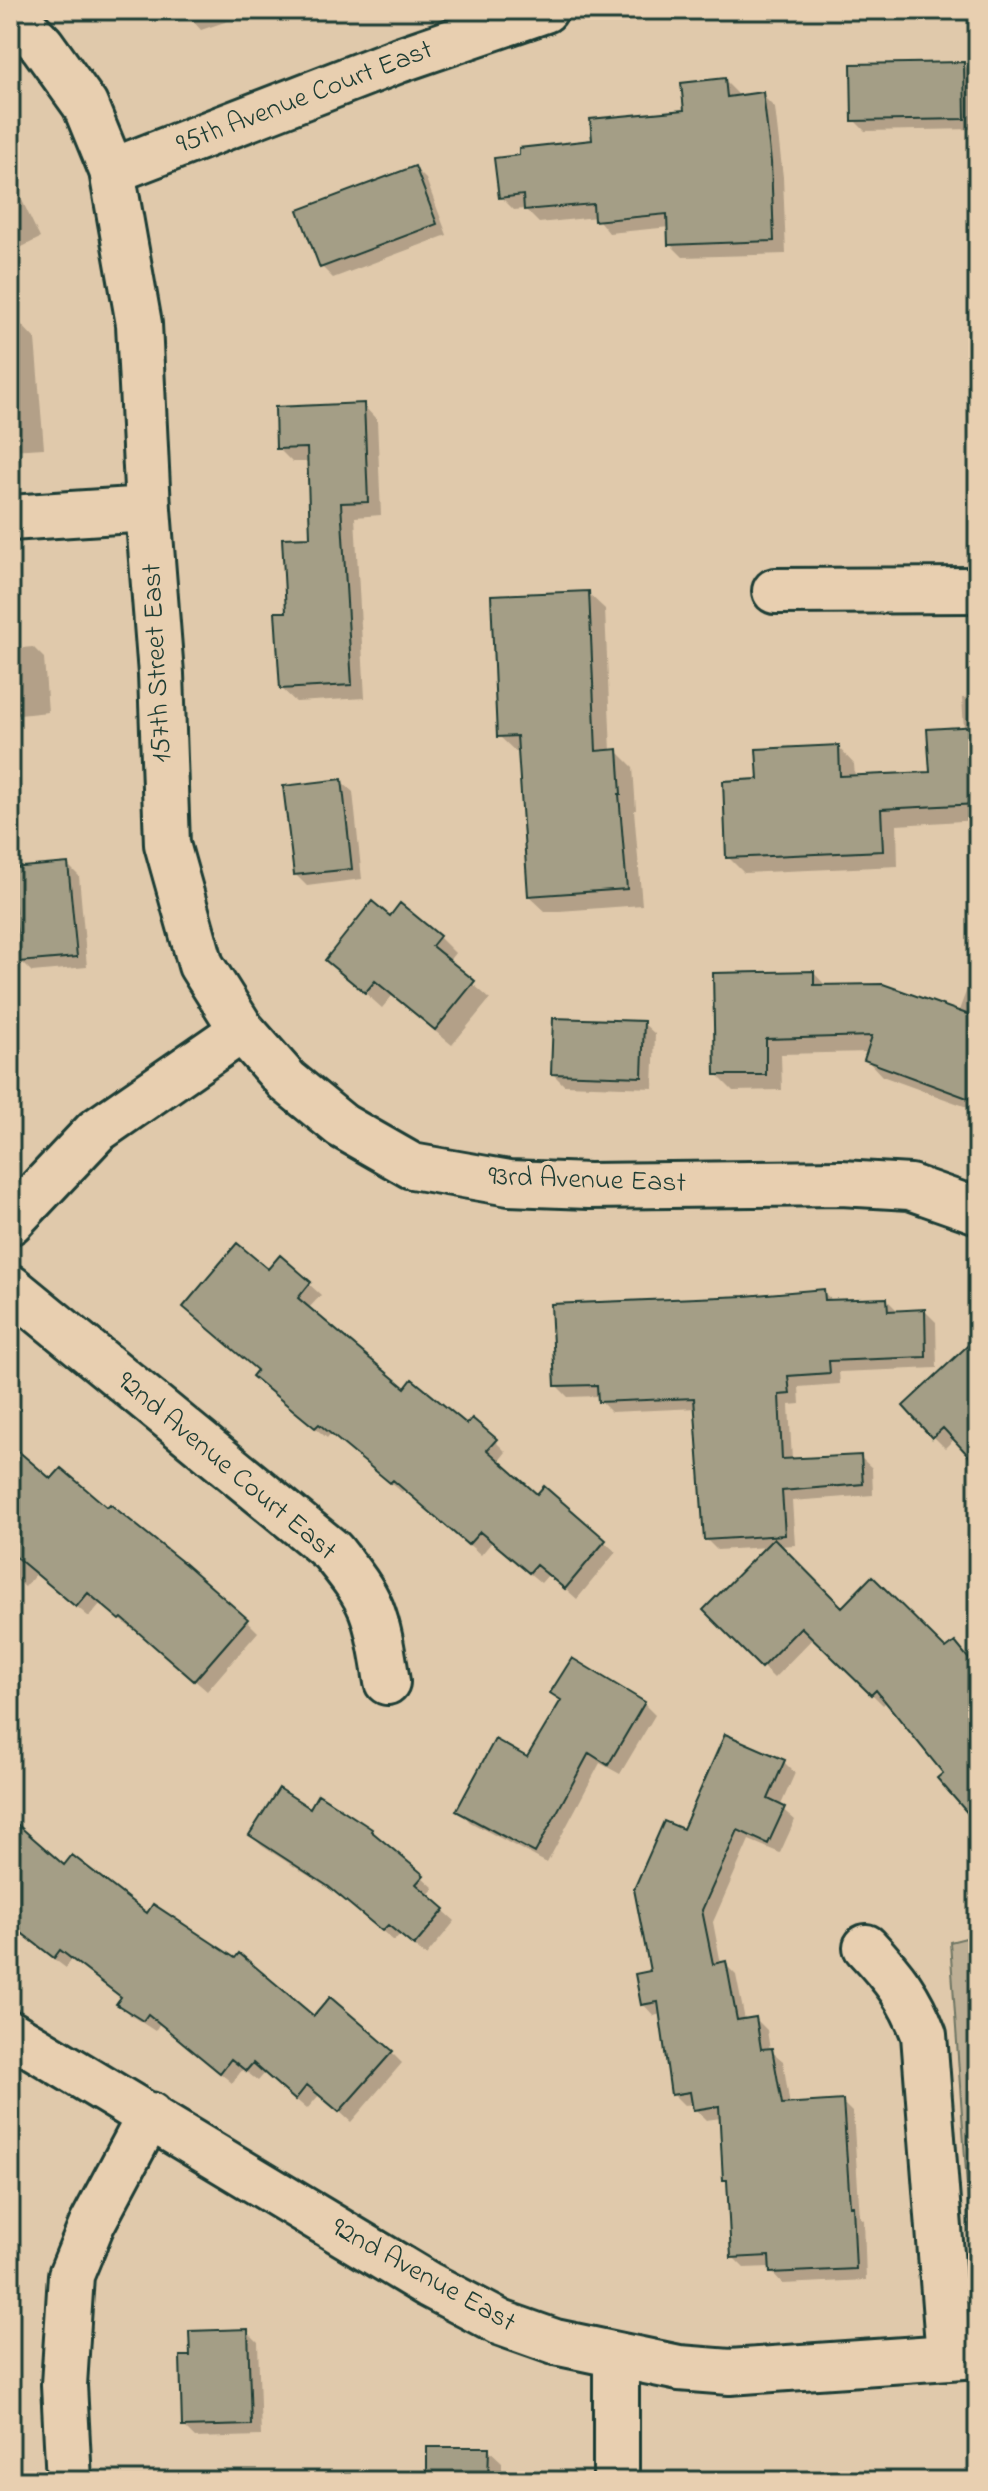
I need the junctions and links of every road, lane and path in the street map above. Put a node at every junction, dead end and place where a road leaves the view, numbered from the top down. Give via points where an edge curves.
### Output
1 (545, 10) edge
2 (10, 12) edge
3 (112, 171) junction
4 (148, 509) junction
5 (10, 518) edge
6 (978, 590) edge
7 (775, 591) dead end
8 (242, 1030) junction
9 (978, 1211) edge
10 (10, 1222) edge
11 (10, 1287) edge
12 (387, 1682) dead end
13 (866, 1947) dead end
14 (10, 2033) edge
15 (150, 2115) junction
16 (963, 2356) edge
17 (616, 2357) junction
18 (69, 2481) edge
19 (616, 2481) edge

1 - 3 street, 95th Avenue Court East via 399,60
2 - 3 street, 157th Street East via 42,45 85,105
3 - 4 street, 157th Street East via 139,324
4 - 5 street
4 - 8 street, 157th Street East via 167,844 201,965
6 - 7 street
8 - 9 street, 93rd Avenue East via 287,1081 342,1126 412,1166 509,1183 910,1187
8 - 10 street via 96,1131
11 - 12 street, 92nd Avenue Court East via 332,1551 371,1609
13 - 16 street via 898,1981 924,2035
14 - 15 street, 92nd Avenue East
15 - 17 street, 92nd Avenue East via 489,2317 555,2342
15 - 18 street via 71,2275 64,2385
16 - 17 street, 92nd Avenue East via 730,2372
17 - 19 street

